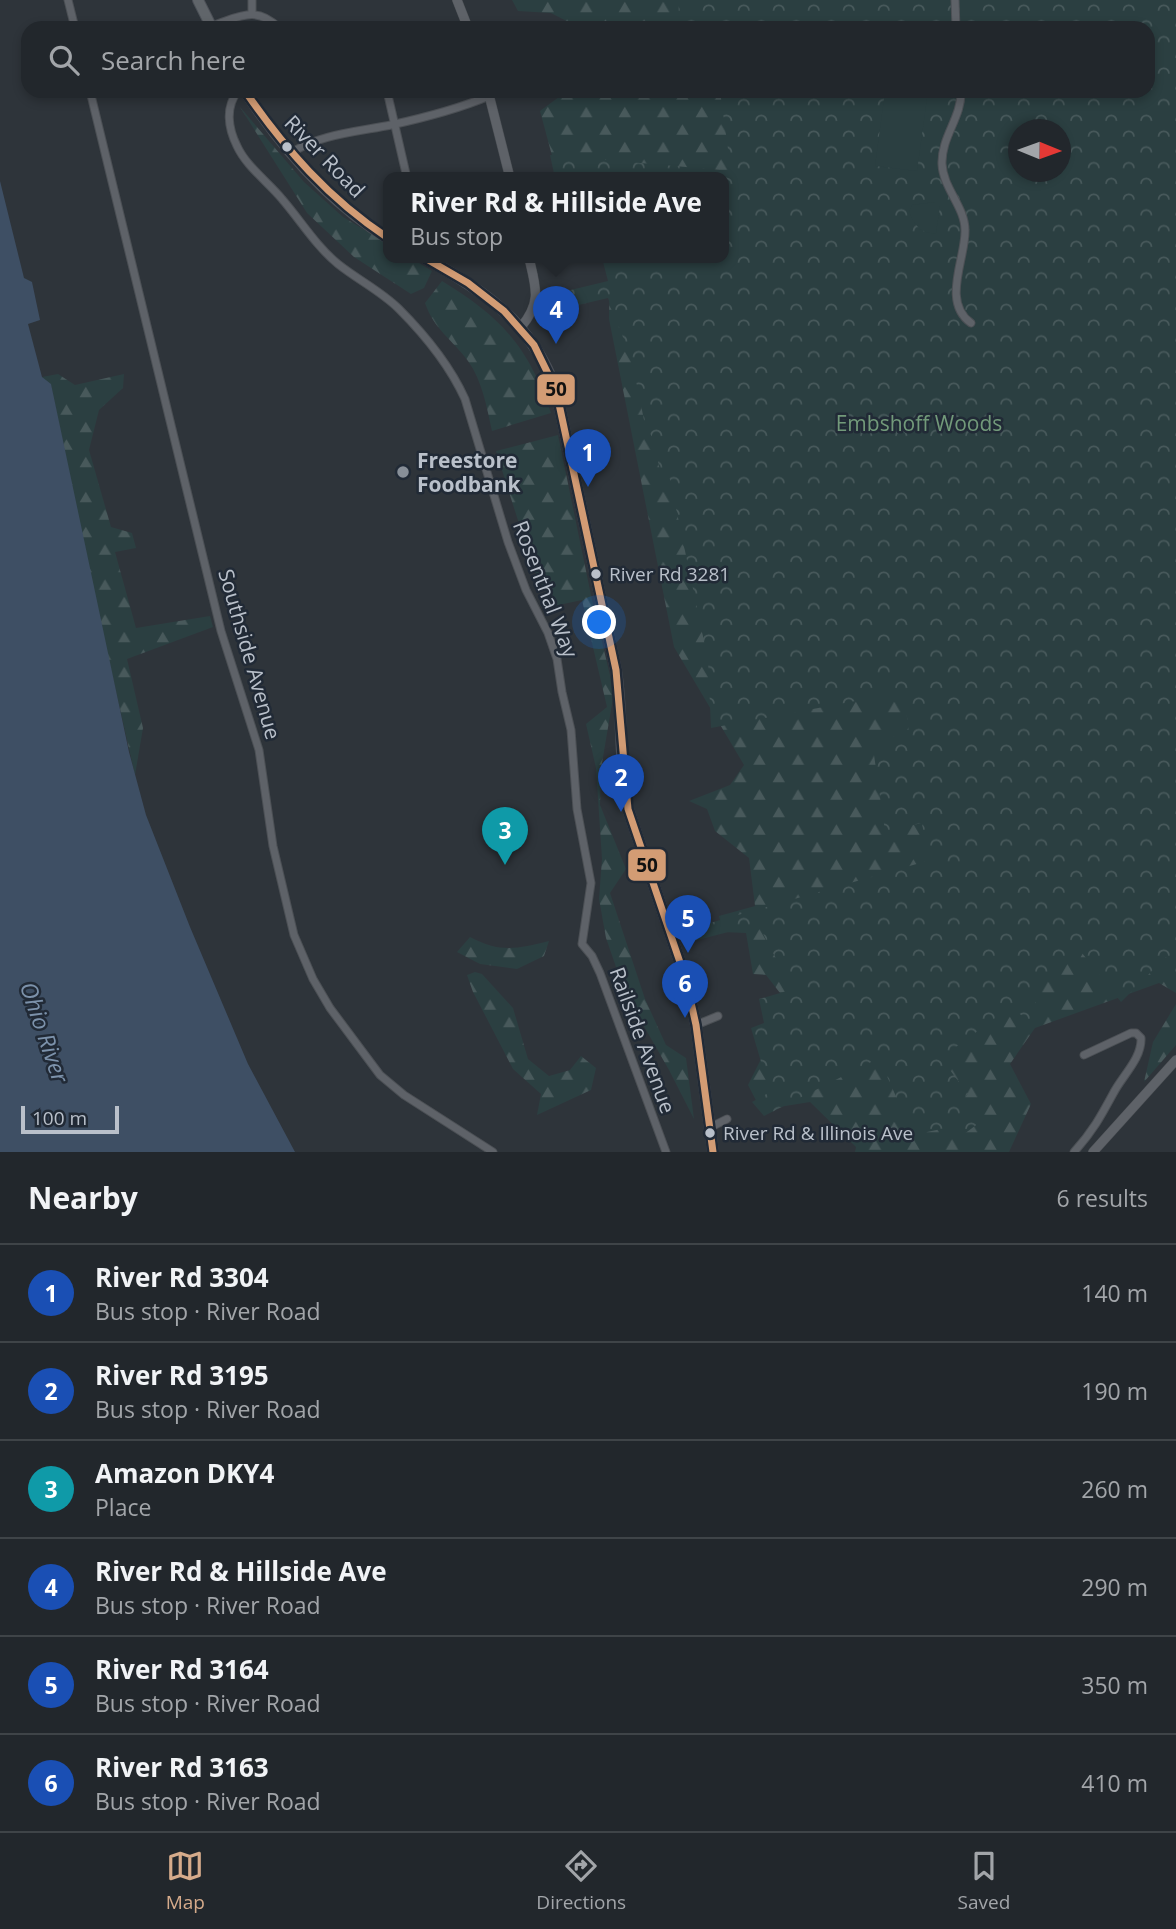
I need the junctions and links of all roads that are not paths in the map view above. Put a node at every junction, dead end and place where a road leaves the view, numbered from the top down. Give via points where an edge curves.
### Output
1 (68, 0) edge
2 (198, 0) edge
3 (252, 0) edge
4 (457, 0) edge
5 (954, 0) edge
6 (252, 13) junction
7 (73, 21) edge
8 (208, 21) edge
9 (229, 21) edge
10 (272, 21) edge
11 (465, 21) edge
12 (956, 21) edge
13 (92, 98) edge
14 (233, 98) edge
15 (250, 98) edge
16 (388, 98) edge
17 (480, 98) edge
18 (490, 98) edge
19 (961, 98) edge
20 (394, 125) junction
21 (292, 153) junction
22 (406, 172) edge
23 (508, 172) edge
24 (383, 234) edge
25 (434, 263) edge
26 (530, 263) edge
27 (971, 323) dead end
28 (521, 327) junction
29 (582, 944) joint
30 (718, 1016) dead end
31 (696, 1025) junction
32 (1084, 1055) dead end
33 (1176, 1060) edge
34 (727, 1119) dead end
35 (709, 1128) junction
36 (493, 1152) edge
37 (666, 1152) edge
38 (713, 1152) edge
39 (1074, 1152) edge
40 (1093, 1152) edge

1 - 7 street
2 - 8 main road
3 - 6 street
4 - 11 street
5 - 12 street
6 - 9 street
6 - 10 street
13 - 36 street, Southside Avenue via 221,632 259,750 273,846 294,935 330,1008 380,1076
14 - 29 street, Rosenthal Way via 228,115 236,146 247,162 318,246 401,310 455,377 465,400 508,542 557,659 591,883
15 - 21 main road, River Road
16 - 20 street
17 - 20 street
18 - 23 street
19 - 27 street via 960,110 946,136 942,164 964,222 956,295 961,312
20 - 21 street via 310,143
20 - 22 street
21 - 24 main road, River Road via 339,200
25 - 28 main road via 477,288
26 - 28 street via 537,298
28 - 31 main road via 556,390 616,670 628,809 679,956
29 - 37 street, Railside Avenue via 600,973
30 - 31 street
31 - 35 main road
32 - 39 street via 1129,1034 1141,1038 1138,1054 1099,1122
33 - 40 street
34 - 35 street
35 - 38 main road

